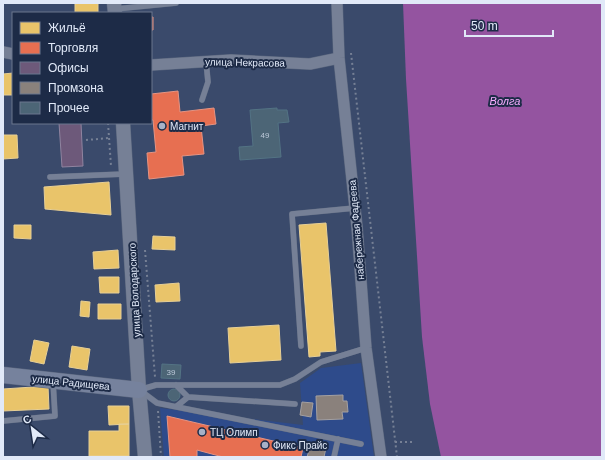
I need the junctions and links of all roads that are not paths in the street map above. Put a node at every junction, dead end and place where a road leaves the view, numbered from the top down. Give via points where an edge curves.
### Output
1 (176, 3) edge
2 (337, 3) edge
3 (114, 8) edge
4 (339, 58) junction
5 (206, 61) junction
6 (152, 65) edge
7 (202, 100) dead end
8 (123, 124) edge
9 (127, 174) junction
10 (50, 177) dead end
11 (355, 208) junction
12 (301, 346) dead end
13 (366, 348) junction
14 (3, 375) edge
15 (53, 380) junction
16 (176, 385) junction
17 (139, 390) junction
18 (188, 397) junction
19 (295, 404) dead end
20 (177, 406) junction
21 (3, 421) edge
22 (338, 439) junction
23 (361, 444) dead end
24 (146, 457) edge
25 (334, 457) edge
26 (381, 457) edge

1 - 3 lane
2 - 4 street, набережная Фадеева
4 - 5 street, улица Некрасова via 310,64
4 - 11 street, набережная Фадеева
5 - 6 street, улица Некрасова
5 - 7 lane via 208,82
8 - 9 street, улица Володарского
9 - 10 lane
9 - 17 street, улица Володарского
11 - 12 lane via 292,214
11 - 13 street, набережная Фадеева
13 - 16 lane via 320,362 280,385
13 - 26 street, набережная Фадеева
14 - 15 main road, улица Радищева
15 - 17 main road, улица Радищева
15 - 21 lane via 55,416
16 - 17 lane via 156,385
16 - 18 lane
17 - 20 lane via 157,403
17 - 24 street, улица Володарского
18 - 19 lane
18 - 20 lane
20 - 22 lane
22 - 23 lane
22 - 25 lane

